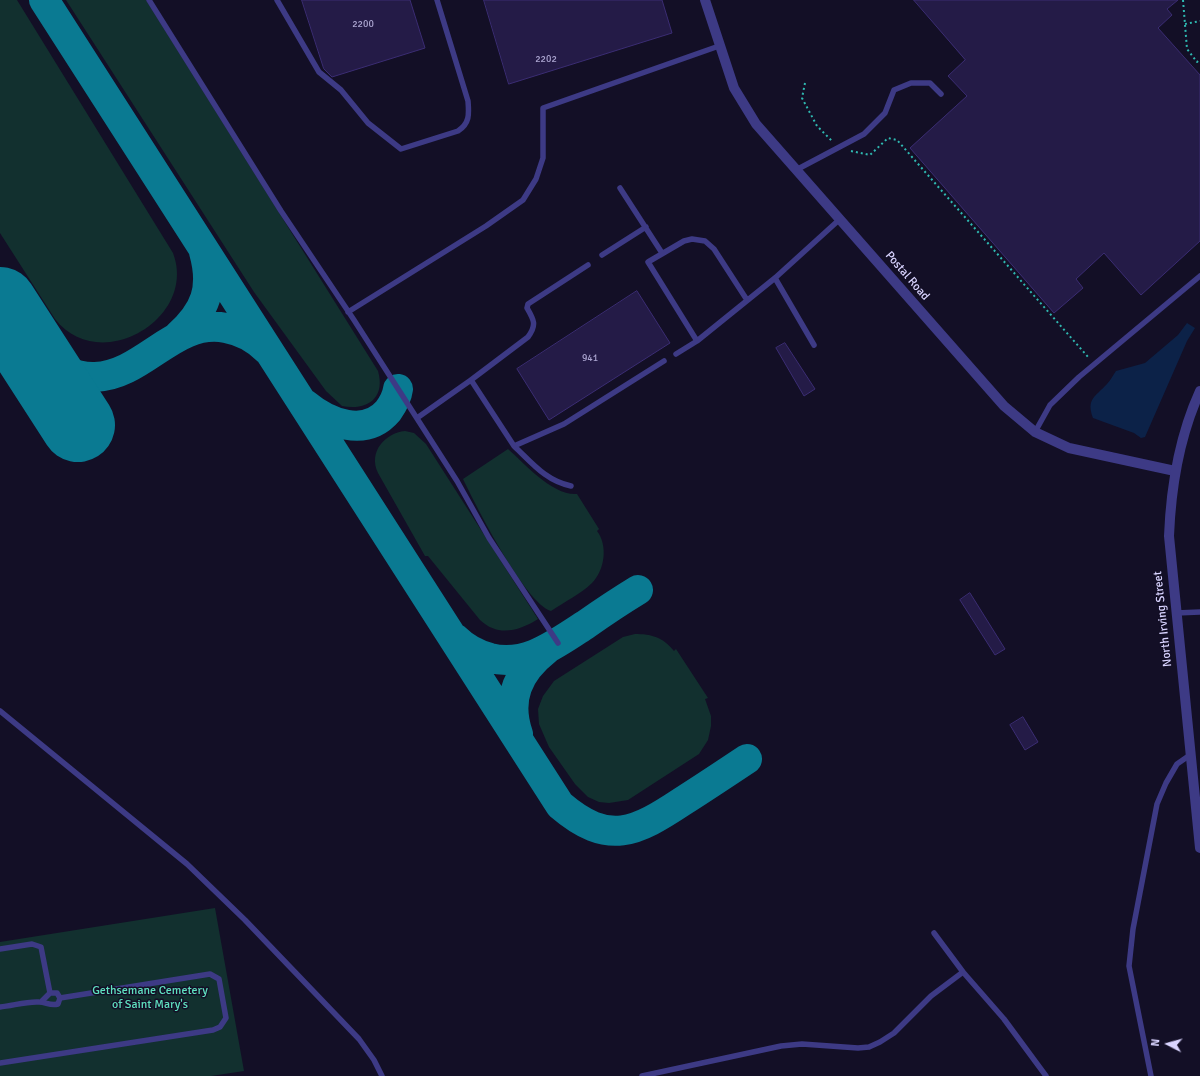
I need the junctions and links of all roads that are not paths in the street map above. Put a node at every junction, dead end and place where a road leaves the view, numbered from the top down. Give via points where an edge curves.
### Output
1 (149, 0) edge
2 (277, 0) edge
3 (437, 0) edge
4 (705, 0) edge
5 (719, 46) junction
6 (941, 94) dead end
7 (796, 170) junction
8 (620, 188) dead end
9 (840, 219) junction
10 (646, 227) junction
11 (662, 253) junction
12 (602, 255) dead end
13 (588, 265) dead end
14 (1200, 276) edge
15 (775, 278) junction
16 (747, 300) junction
17 (348, 312) junction
18 (697, 341) junction
19 (814, 345) dead end
20 (676, 354) dead end
21 (664, 361) dead end
22 (471, 380) junction
23 (1200, 391) edge
24 (416, 418) junction
25 (1035, 432) junction
26 (514, 446) junction
27 (1175, 471) junction
28 (571, 486) dead end
29 (1200, 612) edge
30 (1176, 613) junction
31 (558, 643) dead end
32 (0, 712) edge
33 (1190, 755) junction
34 (1200, 848) edge
35 (934, 932) dead end
36 (0, 949) edge
37 (963, 972) junction
38 (50, 993) junction
39 (60, 998) junction
40 (41, 1002) junction
41 (0, 1007) edge
42 (0, 1063) edge
43 (382, 1076) edge
44 (642, 1076) edge
45 (1046, 1076) edge
46 (1151, 1076) edge

1 - 17 lane
2 - 3 lane via 319,72 341,90 368,123 401,149 458,131 466,126 469,116 468,101
4 - 5 street, Postal Road
5 - 7 street, Postal Road via 742,104
5 - 17 lane via 543,108 543,158 536,179 523,200
6 - 7 lane via 930,83 911,83 894,90 885,112 864,134
7 - 9 street, Postal Road
8 - 10 lane
9 - 15 lane
9 - 25 street, Postal Road via 1004,406
10 - 11 lane
10 - 12 lane
11 - 16 lane via 684,241 705,241 714,249
11 - 18 lane via 648,262
13 - 22 lane via 528,304 534,329 528,338
14 - 25 lane via 1094,364 1050,405
15 - 16 lane
15 - 19 lane
16 - 18 lane
17 - 24 lane
18 - 20 lane
21 - 26 lane via 564,424
22 - 24 lane
22 - 26 lane
23 - 27 street, North Irving Street via 1187,425
24 - 31 lane via 457,481 489,538
25 - 27 street, Postal Road via 1069,448
26 - 28 lane via 545,476
27 - 30 street, North Irving Street via 1170,503 1169,536
29 - 30 lane
30 - 33 street, North Irving Street
32 - 43 lane via 187,864 245,920 359,1039
33 - 34 street, North Irving Street
33 - 46 lane via 1177,764 1157,804 1133,929 1129,966
35 - 37 lane
36 - 38 lane via 32,944 41,947
37 - 44 lane via 931,996 894,1033 869,1047 802,1044 781,1046
37 - 45 lane via 1004,1019
38 - 39 lane via 57,993
38 - 40 lane
39 - 40 lane via 55,1005
39 - 42 lane via 210,974 219,979 226,1018 220,1027 213,1030
40 - 41 lane

